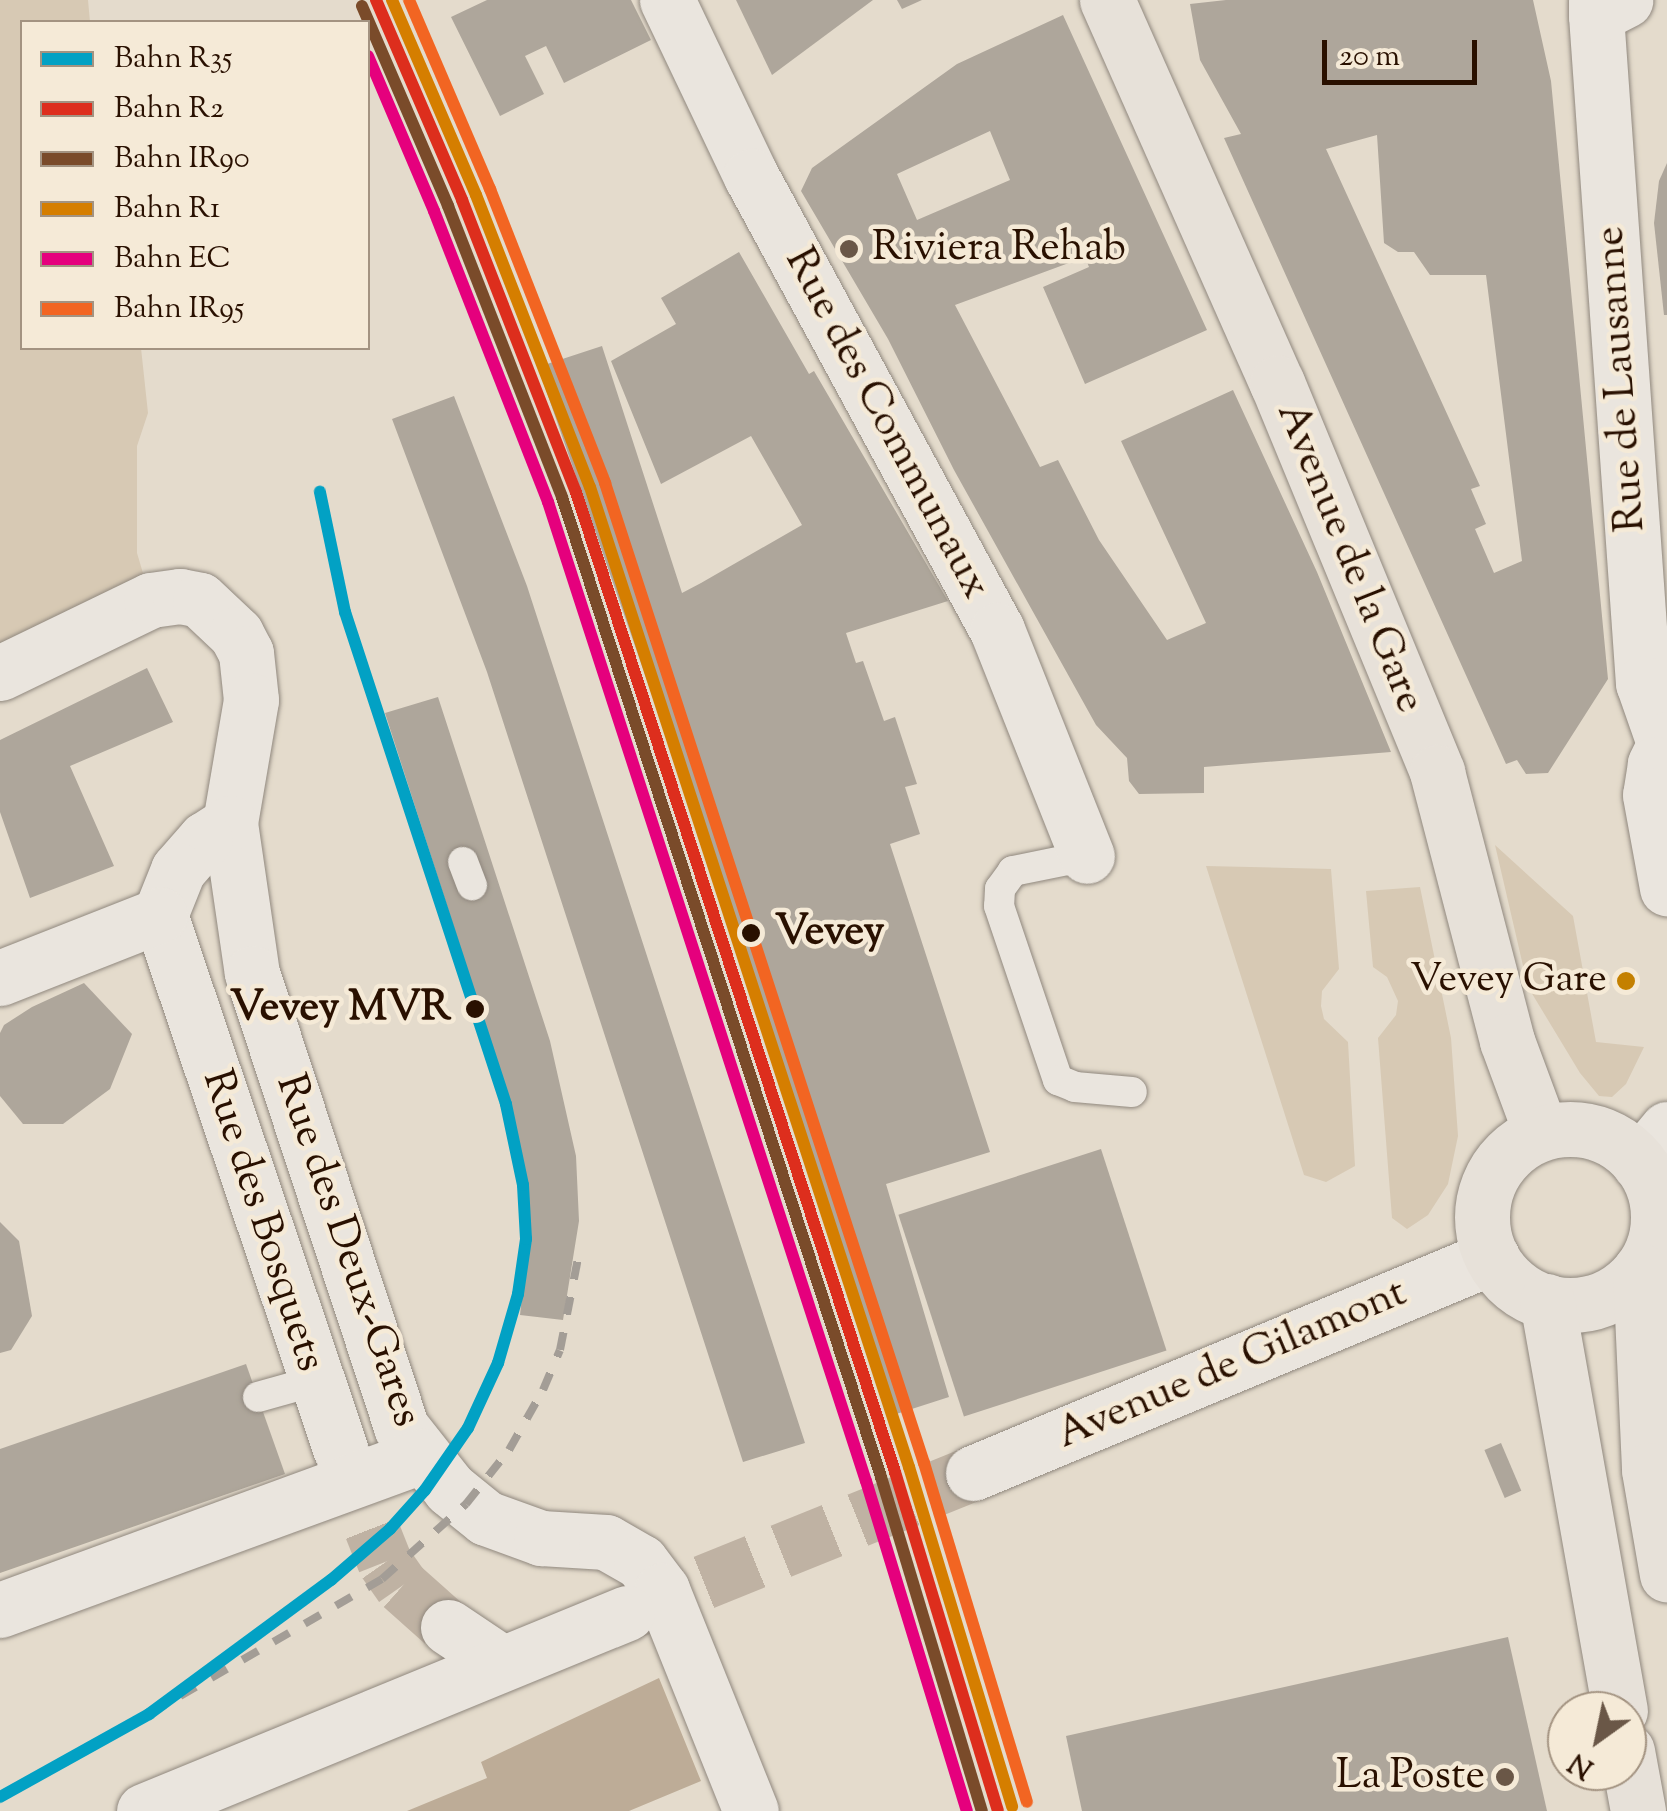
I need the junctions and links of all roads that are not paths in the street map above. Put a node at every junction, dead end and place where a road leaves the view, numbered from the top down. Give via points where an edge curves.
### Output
1 (667, 0) edge
2 (1107, 0) edge
3 (1606, 5) edge
4 (0, 673) edge
5 (1666, 741) edge
6 (230, 823) junction
7 (1087, 856) joint
8 (1667, 888) edge
9 (160, 915) junction
10 (0, 978) edge
11 (1132, 1092) dead end
12 (1541, 1134) junction
13 (1653, 1146) edge
14 (1492, 1258) junction
15 (1640, 1270) junction
16 (1547, 1302) junction
17 (315, 1381) junction
18 (258, 1397) dead end
19 (341, 1451) tunnel mouth
20 (421, 1456) junction
21 (973, 1473) tunnel mouth
22 (1667, 1574) edge
23 (0, 1610) edge
24 (627, 1613) tunnel mouth
25 (448, 1626) tunnel mouth
26 (502, 1664) junction
27 (1616, 1691) edge
28 (144, 1811) edge
29 (751, 1811) edge

1 - 7 street, Rue des Communaux via 752,176 996,630
2 - 12 main road, Avenue de la Gare via 1277,383 1437,772 1507,1041
3 - 5 street, Rue de Lausanne via 1640,650 1643,683
4 - 6 street via 152,600 200,600 236,634 250,676
5 - 8 street, Rue de Lausanne via 1650,795
6 - 9 street via 178,870
6 - 20 street, Rue des Deux-Gares via 252,972 401,1426
7 - 11 lane via 1013,871 1000,889 1002,924 1058,1080
9 - 10 street
9 - 17 street, Rue des Bosquets
12 - 13 main road via 1568,1128 1619,1144
12 - 14 main road via 1519,1144 1488,1184 1483,1234
13 - 15 main road via 1658,1228
14 - 16 main road via 1525,1292
14 - 21 street, Avenue de Gilamont
15 - 16 main road via 1598,1300
15 - 22 main road via 1648,1470
16 - 27 main road
17 - 18 lane
17 - 19 street, Rue des Bosquets
20 - 23 street
20 - 29 street, Rue des Deux-Gares via 486,1518 541,1538 606,1542 641,1562 662,1590
24 - 26 street
25 - 26 street
26 - 28 street

